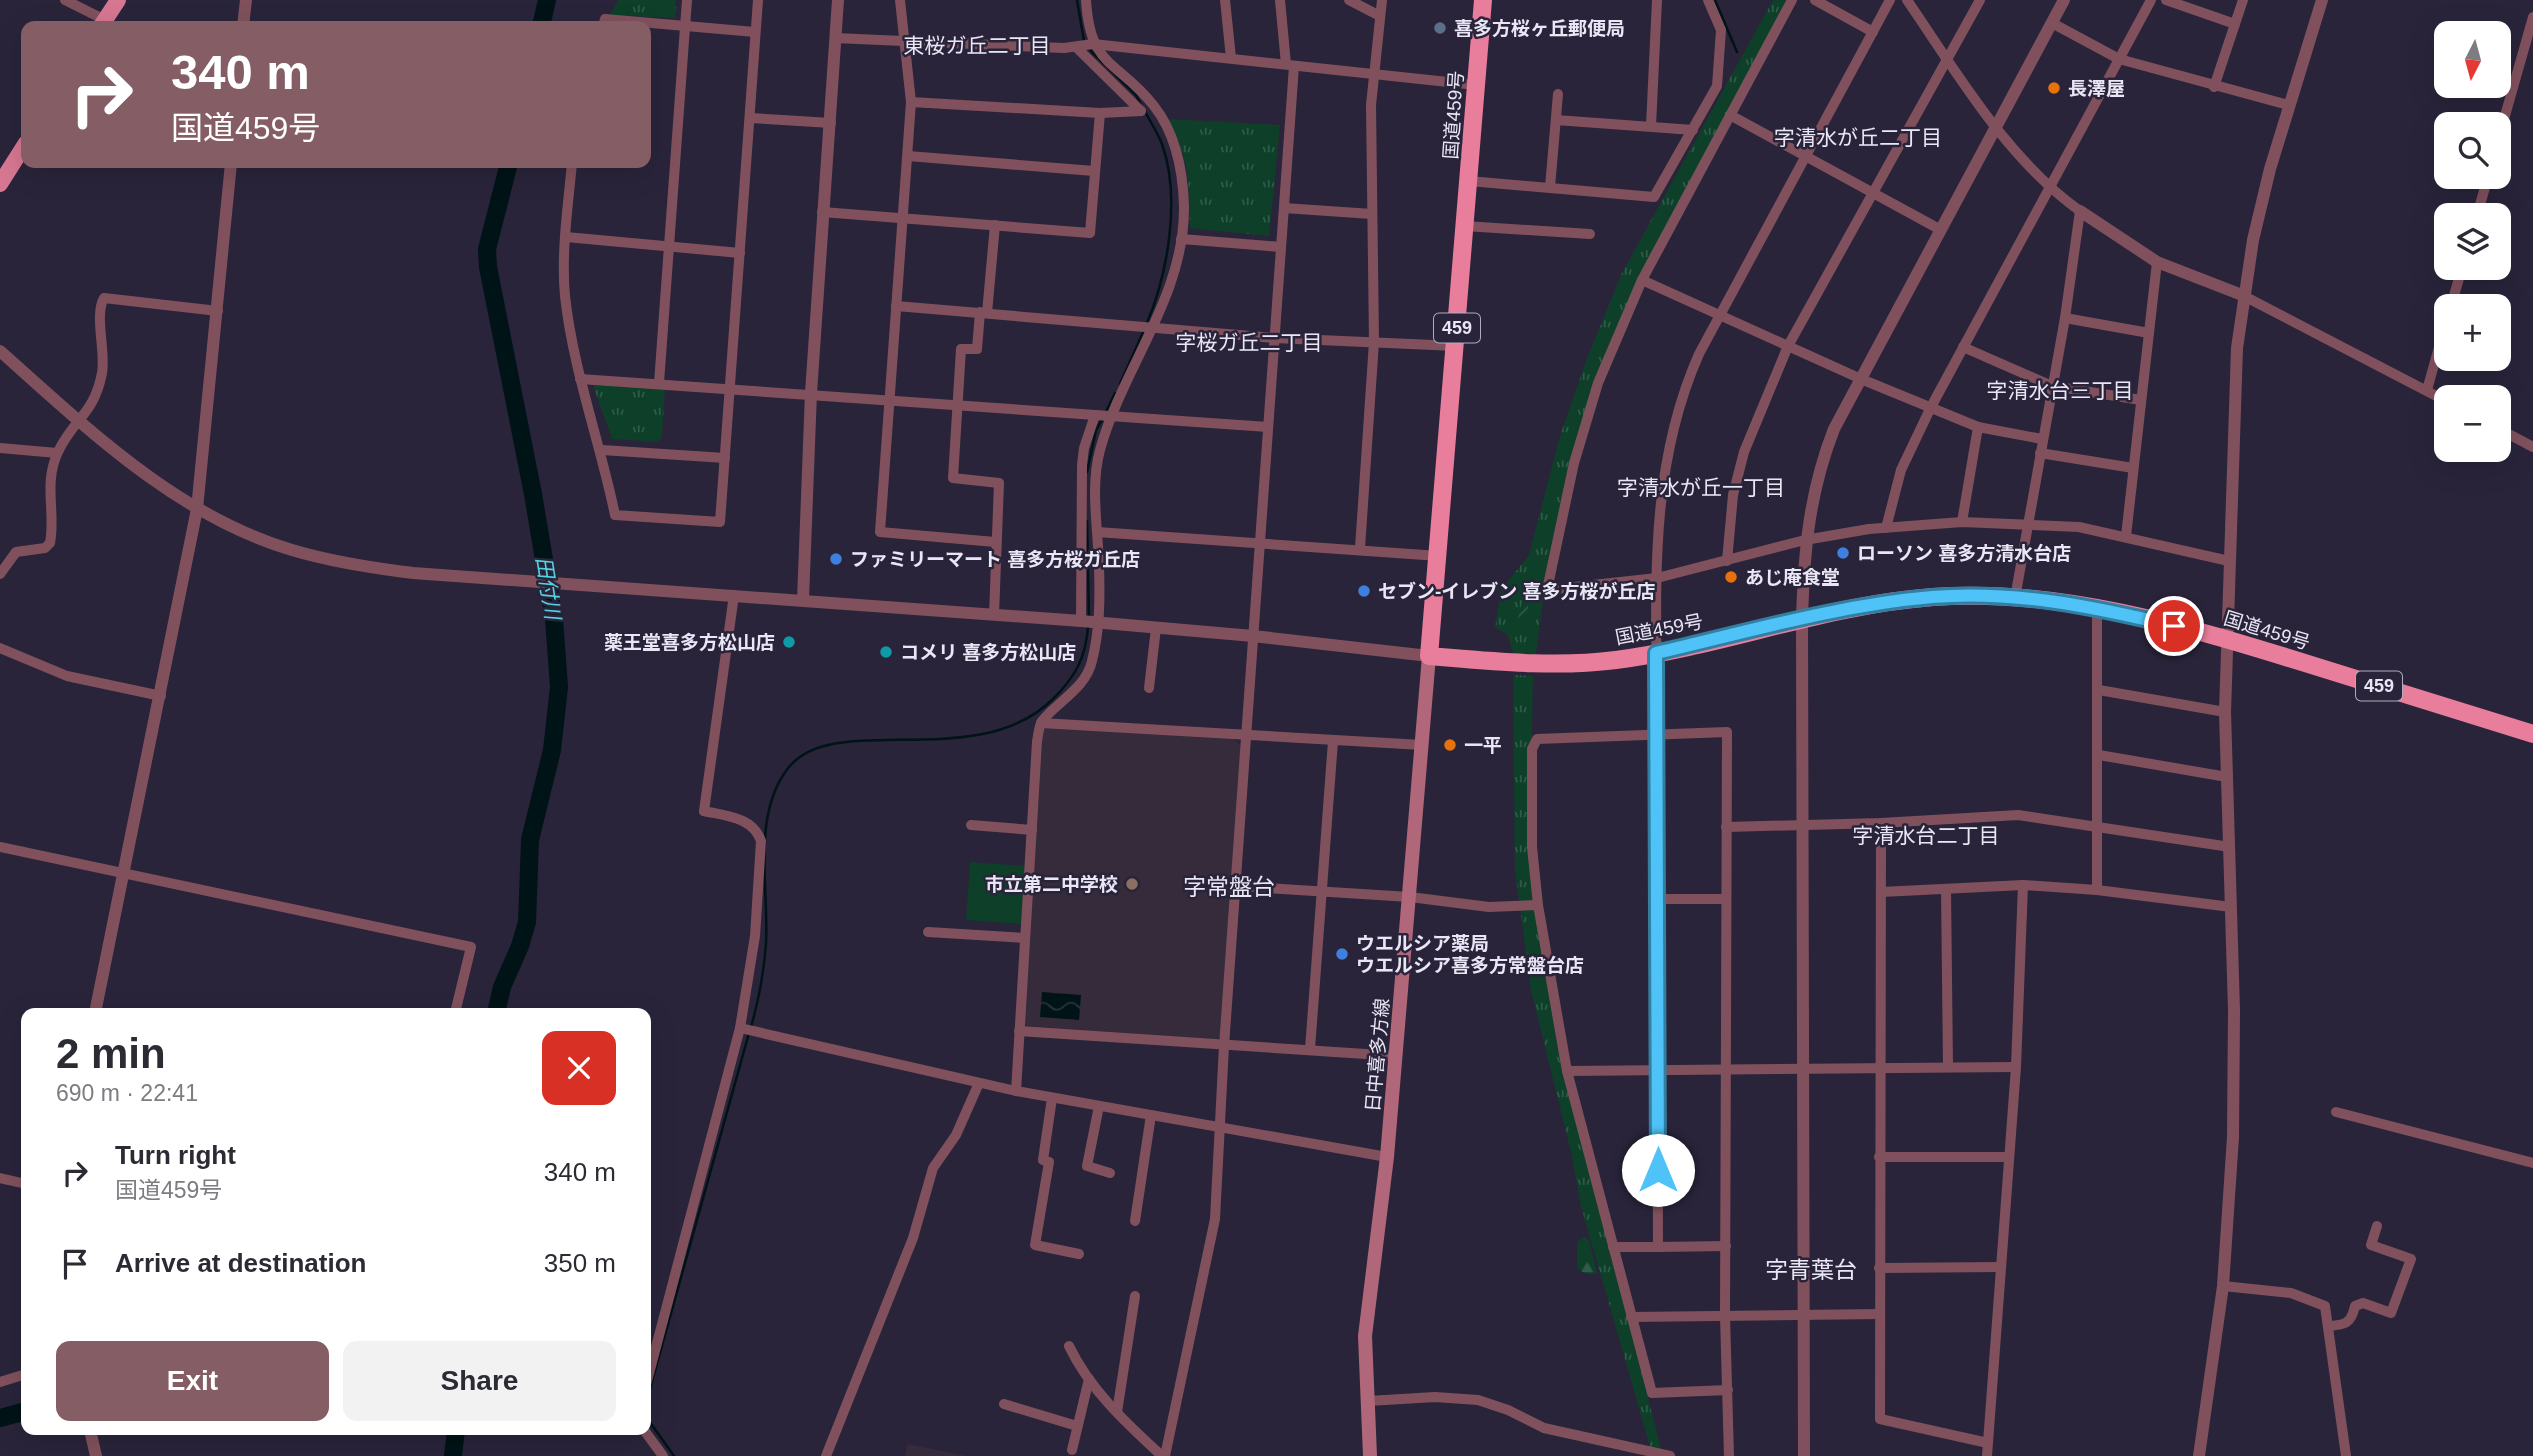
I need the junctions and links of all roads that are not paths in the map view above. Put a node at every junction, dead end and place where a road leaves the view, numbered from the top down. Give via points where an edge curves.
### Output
1 (65, 0) edge
2 (118, 0) edge
3 (246, 0) edge
4 (687, 0) edge
5 (758, 0) edge
6 (838, 0) edge
7 (900, 0) edge
8 (1086, 0) edge
9 (1225, 0) edge
10 (1280, 0) edge
11 (1349, 0) edge
12 (1382, 0) edge
13 (1483, 0) edge
14 (1657, 0) edge
15 (1708, 0) edge
16 (1792, 0) edge
17 (1815, 0) edge
18 (1890, 0) edge
19 (1907, 0) edge
20 (1980, 0) edge
21 (2064, 0) edge
22 (2151, 0) edge
23 (2166, 0) edge
24 (2243, 0) edge
25 (2322, 0) edge
26 (1380, 16) junction
27 (2533, 17) edge
28 (100, 21) edge
29 (104, 21) edge
30 (244, 21) edge
31 (605, 21) edge
32 (626, 21) edge
33 (2052, 23) junction
34 (651, 24) edge
35 (2235, 24) junction
36 (685, 27) junction
37 (755, 32) junction
38 (1873, 32) junction
39 (835, 38) junction
40 (903, 41) junction
41 (1093, 44) junction
42 (1076, 47) junction
43 (1231, 58) junction
44 (2119, 59) junction
45 (1948, 61) junction
46 (1290, 65) junction
47 (1373, 74) junction
48 (1476, 85) junction
49 (2214, 87) junction
50 (1558, 93) dead end
51 (911, 103) junction
52 (2288, 105) junction
53 (2506, 112) edge
54 (1100, 113) junction
55 (1730, 115) junction
56 (750, 118) junction
57 (1556, 120) junction
58 (831, 123) junction
59 (1996, 125) junction
60 (1651, 126) junction
61 (1693, 130) junction
62 (21, 151) edge
63 (908, 156) junction
64 (1806, 156) junction
65 (231, 168) edge
66 (572, 168) edge
67 (1094, 171) junction
68 (1469, 181) junction
69 (0, 184) edge
70 (1550, 187) junction
71 (2048, 189) junction
72 (1875, 193) junction
73 (1284, 208) junction
74 (2080, 211) junction
75 (822, 212) junction
76 (1372, 214) junction
77 (902, 216) junction
78 (995, 225) junction
79 (1465, 226) junction
80 (1941, 230) junction
81 (1590, 234) dead end
82 (566, 237) junction
83 (1181, 239) junction
84 (669, 246) junction
85 (1281, 247) junction
86 (740, 253) junction
87 (2157, 262) junction
88 (1642, 280) junction
89 (2242, 295) junction
90 (896, 306) junction
91 (218, 311) junction
92 (983, 312) junction
93 (1719, 314) junction
94 (2065, 318) junction
95 (1154, 326) junction
96 (2148, 333) junction
97 (1274, 338) junction
98 (1374, 342) junction
99 (1455, 346) junction
100 (1788, 346) junction
101 (1963, 347) junction
102 (0, 351) edge
103 (2434, 365) edge
104 (580, 379) junction
105 (1861, 380) junction
106 (659, 383) junction
107 (2052, 386) junction
108 (730, 389) junction
109 (2427, 390) junction
110 (811, 394) junction
111 (2434, 394) edge
112 (889, 400) junction
113 (2141, 400) junction
114 (957, 406) junction
115 (1931, 407) junction
116 (1095, 415) junction
117 (1112, 416) junction
118 (79, 422) junction
119 (1268, 427) junction
120 (1978, 427) junction
121 (2511, 435) edge
122 (2042, 439) junction
123 (2533, 447) edge
124 (0, 448) edge
125 (602, 450) junction
126 (57, 453) junction
127 (2040, 453) junction
128 (724, 458) junction
129 (2133, 468) junction
130 (197, 509) junction
131 (1962, 522) junction
132 (2028, 523) junction
133 (1886, 528) junction
134 (1097, 532) junction
135 (2126, 536) junction
136 (1805, 540) junction
137 (995, 542) junction
138 (1260, 542) junction
139 (1360, 548) junction
140 (1439, 556) junction
141 (1727, 561) junction
142 (2229, 561) junction
143 (0, 574) edge
144 (1657, 578) junction
145 (734, 595) junction
146 (2015, 598) junction
147 (803, 600) junction
148 (2097, 607) junction
149 (994, 615) junction
150 (1802, 619) junction
151 (1081, 621) junction
152 (1098, 624) junction
153 (1156, 628) junction
154 (1254, 636) junction
155 (2225, 639) junction
156 (0, 648) edge
157 (1656, 653) junction
158 (1429, 656) junction
159 (1149, 688) dead end
160 (2099, 690) junction
161 (161, 696) junction
162 (2225, 712) junction
163 (1041, 723) junction
164 (1657, 734) junction
165 (2533, 734) edge
166 (1248, 736) junction
167 (1333, 741) junction
168 (1422, 745) junction
169 (2099, 755) junction
170 (2227, 777) junction
171 (1881, 823) junction
172 (971, 825) dead end
173 (1804, 826) junction
174 (2099, 826) junction
175 (1727, 827) junction
176 (1032, 831) junction
177 (2230, 847) junction
178 (0, 848) edge
179 (121, 873) junction
180 (2023, 885) junction
181 (1236, 886) junction
182 (1946, 889) junction
183 (2097, 890) junction
184 (1321, 891) junction
185 (1881, 892) junction
186 (1410, 897) junction
187 (1656, 899) junction
188 (1726, 899) junction
189 (1538, 905) junction
190 (2231, 907) junction
191 (928, 932) dead end
192 (1025, 938) junction
193 (96, 1008) edge
194 (456, 1008) edge
195 (740, 1028) junction
196 (1019, 1031) junction
197 (1224, 1046) junction
198 (1310, 1049) junction
199 (1396, 1056) junction
200 (1804, 1067) junction
201 (2016, 1067) junction
202 (1658, 1068) junction
203 (1728, 1068) junction
204 (1880, 1068) junction
205 (1948, 1068) junction
206 (1567, 1071) junction
207 (979, 1083) junction
208 (1016, 1091) junction
209 (1052, 1098) junction
210 (1099, 1106) junction
211 (2336, 1112) dead end
212 (1151, 1115) junction
213 (1221, 1128) junction
214 (1387, 1157) junction
215 (1879, 1157) junction
216 (2009, 1157) junction
217 (2533, 1163) edge
218 (1110, 1172) dead end
219 (0, 1178) edge
220 (21, 1183) edge
221 (1135, 1221) dead end
222 (2377, 1226) dead end
223 (1726, 1246) junction
224 (1613, 1247) junction
225 (1658, 1247) junction
226 (1079, 1254) dead end
227 (2001, 1267) junction
228 (1880, 1268) junction
229 (2223, 1286) junction
230 (1135, 1296) dead end
231 (1880, 1314) junction
232 (1803, 1315) junction
233 (1726, 1316) junction
234 (1631, 1317) junction
235 (2328, 1326) junction
236 (1069, 1346) dead end
237 (651, 1366) edge
238 (21, 1376) edge
239 (1089, 1379) junction
240 (0, 1382) edge
241 (1728, 1390) junction
242 (1368, 1401) junction
243 (1004, 1404) dead end
244 (1116, 1412) junction
245 (1077, 1426) junction
246 (92, 1435) edge
247 (648, 1435) edge
248 (1988, 1443) junction
249 (1072, 1450) dead end
250 (1658, 1455) edge
251 (96, 1456) edge
252 (663, 1456) edge
253 (826, 1456) edge
254 (1163, 1456) edge
255 (1370, 1456) edge
256 (1670, 1456) edge
257 (1729, 1456) edge
258 (1804, 1456) edge
259 (1987, 1456) edge
260 (2199, 1456) edge
261 (2346, 1456) edge

1 - 28 street
2 - 29 main road
3 - 30 street
4 - 36 street
5 - 37 street
6 - 39 street
7 - 40 street
8 - 41 street
9 - 43 street
10 - 46 street
11 - 26 street
12 - 26 street
13 - 48 highway, 国道459号 / 459
14 - 60 street
15 - 61 street via 1721,30 1717,86
16 - 55 street
17 - 38 street
18 - 38 street
19 - 45 street
20 - 45 street
21 - 33 street
22 - 44 street
23 - 35 street
24 - 35 street
25 - 52 street
26 - 47 street
27 - 53 street
31 - 32 street
33 - 44 street
33 - 59 street
34 - 36 street
35 - 49 street
36 - 37 street
36 - 84 street
37 - 56 street
38 - 64 street
39 - 40 street
39 - 58 street
40 - 42 street
40 - 51 street
41 - 42 street
41 - 43 street
41 - 83 street via 1156,108 1167,128 1182,178
42 - 54 street via 1141,111
43 - 46 street
44 - 49 street
44 - 71 street
45 - 59 street
45 - 72 street
46 - 47 street
46 - 73 street
47 - 48 street
47 - 76 street
48 - 68 highway, 国道459号 / 459
49 - 52 street
50 - 57 street
51 - 54 street
51 - 63 street
52 - 89 street
54 - 67 street
55 - 64 street
55 - 88 street
56 - 58 street
56 - 86 street
57 - 60 street
57 - 70 street
58 - 75 street
59 - 71 street
59 - 80 street
60 - 61 street
61 - 70 street via 1654,197
62 - 69 main road
63 - 67 street
63 - 77 street
64 - 72 street
64 - 93 street
65 - 91 street
66 - 82 street
67 - 78 street via 1090,233
68 - 70 street
68 - 79 highway, 国道459号 / 459
71 - 74 street
71 - 101 street
72 - 80 street
72 - 100 street
73 - 76 street
73 - 85 street
74 - 87 street
74 - 94 street
75 - 77 street
75 - 110 street
76 - 98 street
77 - 78 street
77 - 90 street
78 - 92 street
79 - 81 street
79 - 99 highway, 国道459号 / 459
80 - 105 street
82 - 84 street
82 - 104 street via 565,295
83 - 85 street
83 - 95 street via 1175,271
84 - 86 street
84 - 106 street
85 - 97 street
86 - 108 street
87 - 89 street
87 - 96 street
88 - 93 street
88 - 144 street via 1598,383 1574,463 1547,590
89 - 109 street
89 - 142 street
90 - 92 street
90 - 112 street
91 - 118 street via 104,298 102,374 94,404
91 - 130 street
92 - 95 street
92 - 114 street via 977,349 961,349
93 - 100 street
93 - 144 street via 1687,382 1670,437 1661,494
94 - 96 street
94 - 107 street
95 - 97 street
95 - 117 street
96 - 113 street
97 - 98 street
97 - 119 street
98 - 99 street
98 - 139 street
99 - 140 highway, 国道459号 / 459
100 - 105 street
100 - 141 street via 1744,452 1733,495
101 - 107 street
101 - 115 street
102 - 118 street
103 - 109 street
104 - 106 street
104 - 125 street
105 - 115 street
105 - 136 street via 1825,452
106 - 108 street
107 - 113 street
107 - 122 street
108 - 110 street
108 - 128 street
109 - 111 street
110 - 112 street
110 - 147 street
112 - 114 street
112 - 137 street via 880,532
113 - 129 street
114 - 116 street
114 - 137 street via 953,478 999,483
115 - 120 street
115 - 133 street via 1901,470
116 - 117 street
116 - 151 street via 1082,465
117 - 119 street
117 - 134 street via 1095,474
118 - 126 street
118 - 130 street
119 - 138 street
120 - 122 street
120 - 131 street
121 - 123 street
122 - 127 street
124 - 126 street
125 - 128 street
125 - 128 street via 615,515 720,522
126 - 143 street via 48,495 50,543 16,552
127 - 129 street
127 - 132 street
129 - 135 street
130 - 145 street via 265,541 335,562 412,573
130 - 161 street
131 - 132 street
131 - 133 street
132 - 135 street
132 - 146 street
133 - 136 street
134 - 138 street
134 - 152 street
135 - 142 street
136 - 141 street
136 - 150 street
137 - 149 street
138 - 139 street
138 - 154 street
139 - 140 street
140 - 158 highway, 国道459号 / 459
141 - 144 street
142 - 155 street
144 - 157 street
145 - 147 street
145 - 195 street via 704,811 752,825 761,841 755,936
146 - 148 highway, 国道459号 / 459
146 - 150 highway, 国道459号 / 459 via 1935,597
147 - 149 street
148 - 155 highway, 国道459号 / 459
148 - 160 street
149 - 151 street
150 - 157 highway, 国道459号 / 459
150 - 173 street
151 - 152 street
152 - 153 street
152 - 163 street via 1090,670
153 - 154 street
153 - 159 street
154 - 158 street
154 - 166 street
155 - 162 street
155 - 165 highway, 国道459号 / 459
156 - 161 street via 67,676
157 - 158 highway, 国道459号 / 459 via 1571,663
157 - 164 street
158 - 168 main road, 日中喜多方線
160 - 162 street
160 - 169 street
161 - 179 street
162 - 170 street
163 - 166 street
163 - 176 street
164 - 175 street via 1727,732
164 - 187 street
164 - 189 street via 1537,739 1532,749 1532,833
166 - 167 street
166 - 181 street
167 - 168 street
167 - 184 street
168 - 186 main road, 日中喜多方線
169 - 170 street
169 - 174 street
170 - 177 street
171 - 173 street
171 - 174 street via 2018,815
171 - 185 street
172 - 176 street
173 - 175 street
173 - 200 street
174 - 177 street
174 - 183 street
175 - 188 street
176 - 192 street
177 - 190 street
178 - 179 street
179 - 193 street
179 - 194 street via 471,947
180 - 182 street
180 - 183 street
180 - 201 street
181 - 184 street
181 - 197 street
182 - 185 street
182 - 205 street
183 - 190 street
184 - 186 street
184 - 198 street
185 - 204 street
186 - 189 street via 1489,907
186 - 199 main road, 日中喜多方線
187 - 188 street
187 - 202 street
188 - 203 street
189 - 206 street
190 - 229 street via 2233,1138
191 - 192 street
192 - 196 street
195 - 207 street
195 - 237 street
196 - 197 street
196 - 208 street
197 - 198 street
197 - 213 street
198 - 199 street
199 - 214 main road, 日中喜多方線
200 - 203 street
200 - 204 street
200 - 232 street
201 - 205 street
201 - 216 street
202 - 203 street
202 - 206 street
202 - 225 street
203 - 223 street
204 - 205 street
204 - 215 street
206 - 224 street
207 - 208 street
207 - 253 street via 956,1135 933,1168 913,1238
208 - 209 street
209 - 210 street
209 - 226 street via 1043,1160 1049,1162 1035,1245
210 - 212 street
210 - 218 street via 1087,1166
211 - 217 street
212 - 213 street
212 - 221 street
213 - 214 street
213 - 254 street via 1215,1219
214 - 242 main road, 日中喜多方線 via 1365,1336
215 - 216 street
215 - 228 street
216 - 227 street
219 - 220 street
222 - 235 street via 2371,1245 2411,1259 2391,1313 2363,1303 2355,1306 2352,1320 2345,1325
223 - 225 street
223 - 233 street
224 - 225 street
224 - 234 street
227 - 228 street
227 - 248 street
228 - 231 street
229 - 235 street via 2309,1299 2325,1306
229 - 260 street
230 - 244 street
231 - 232 street
231 - 248 street via 1880,1419
232 - 233 street
232 - 258 street
233 - 234 street
233 - 241 street
234 - 241 street via 1652,1393
235 - 261 street
236 - 239 street
238 - 240 street
239 - 244 street
239 - 245 street
241 - 257 street
242 - 250 street via 1478,1400 1544,1428
242 - 255 main road, 日中喜多方線
243 - 245 street
244 - 254 street
245 - 249 street
246 - 251 street
247 - 252 street
248 - 259 street
250 - 256 street

